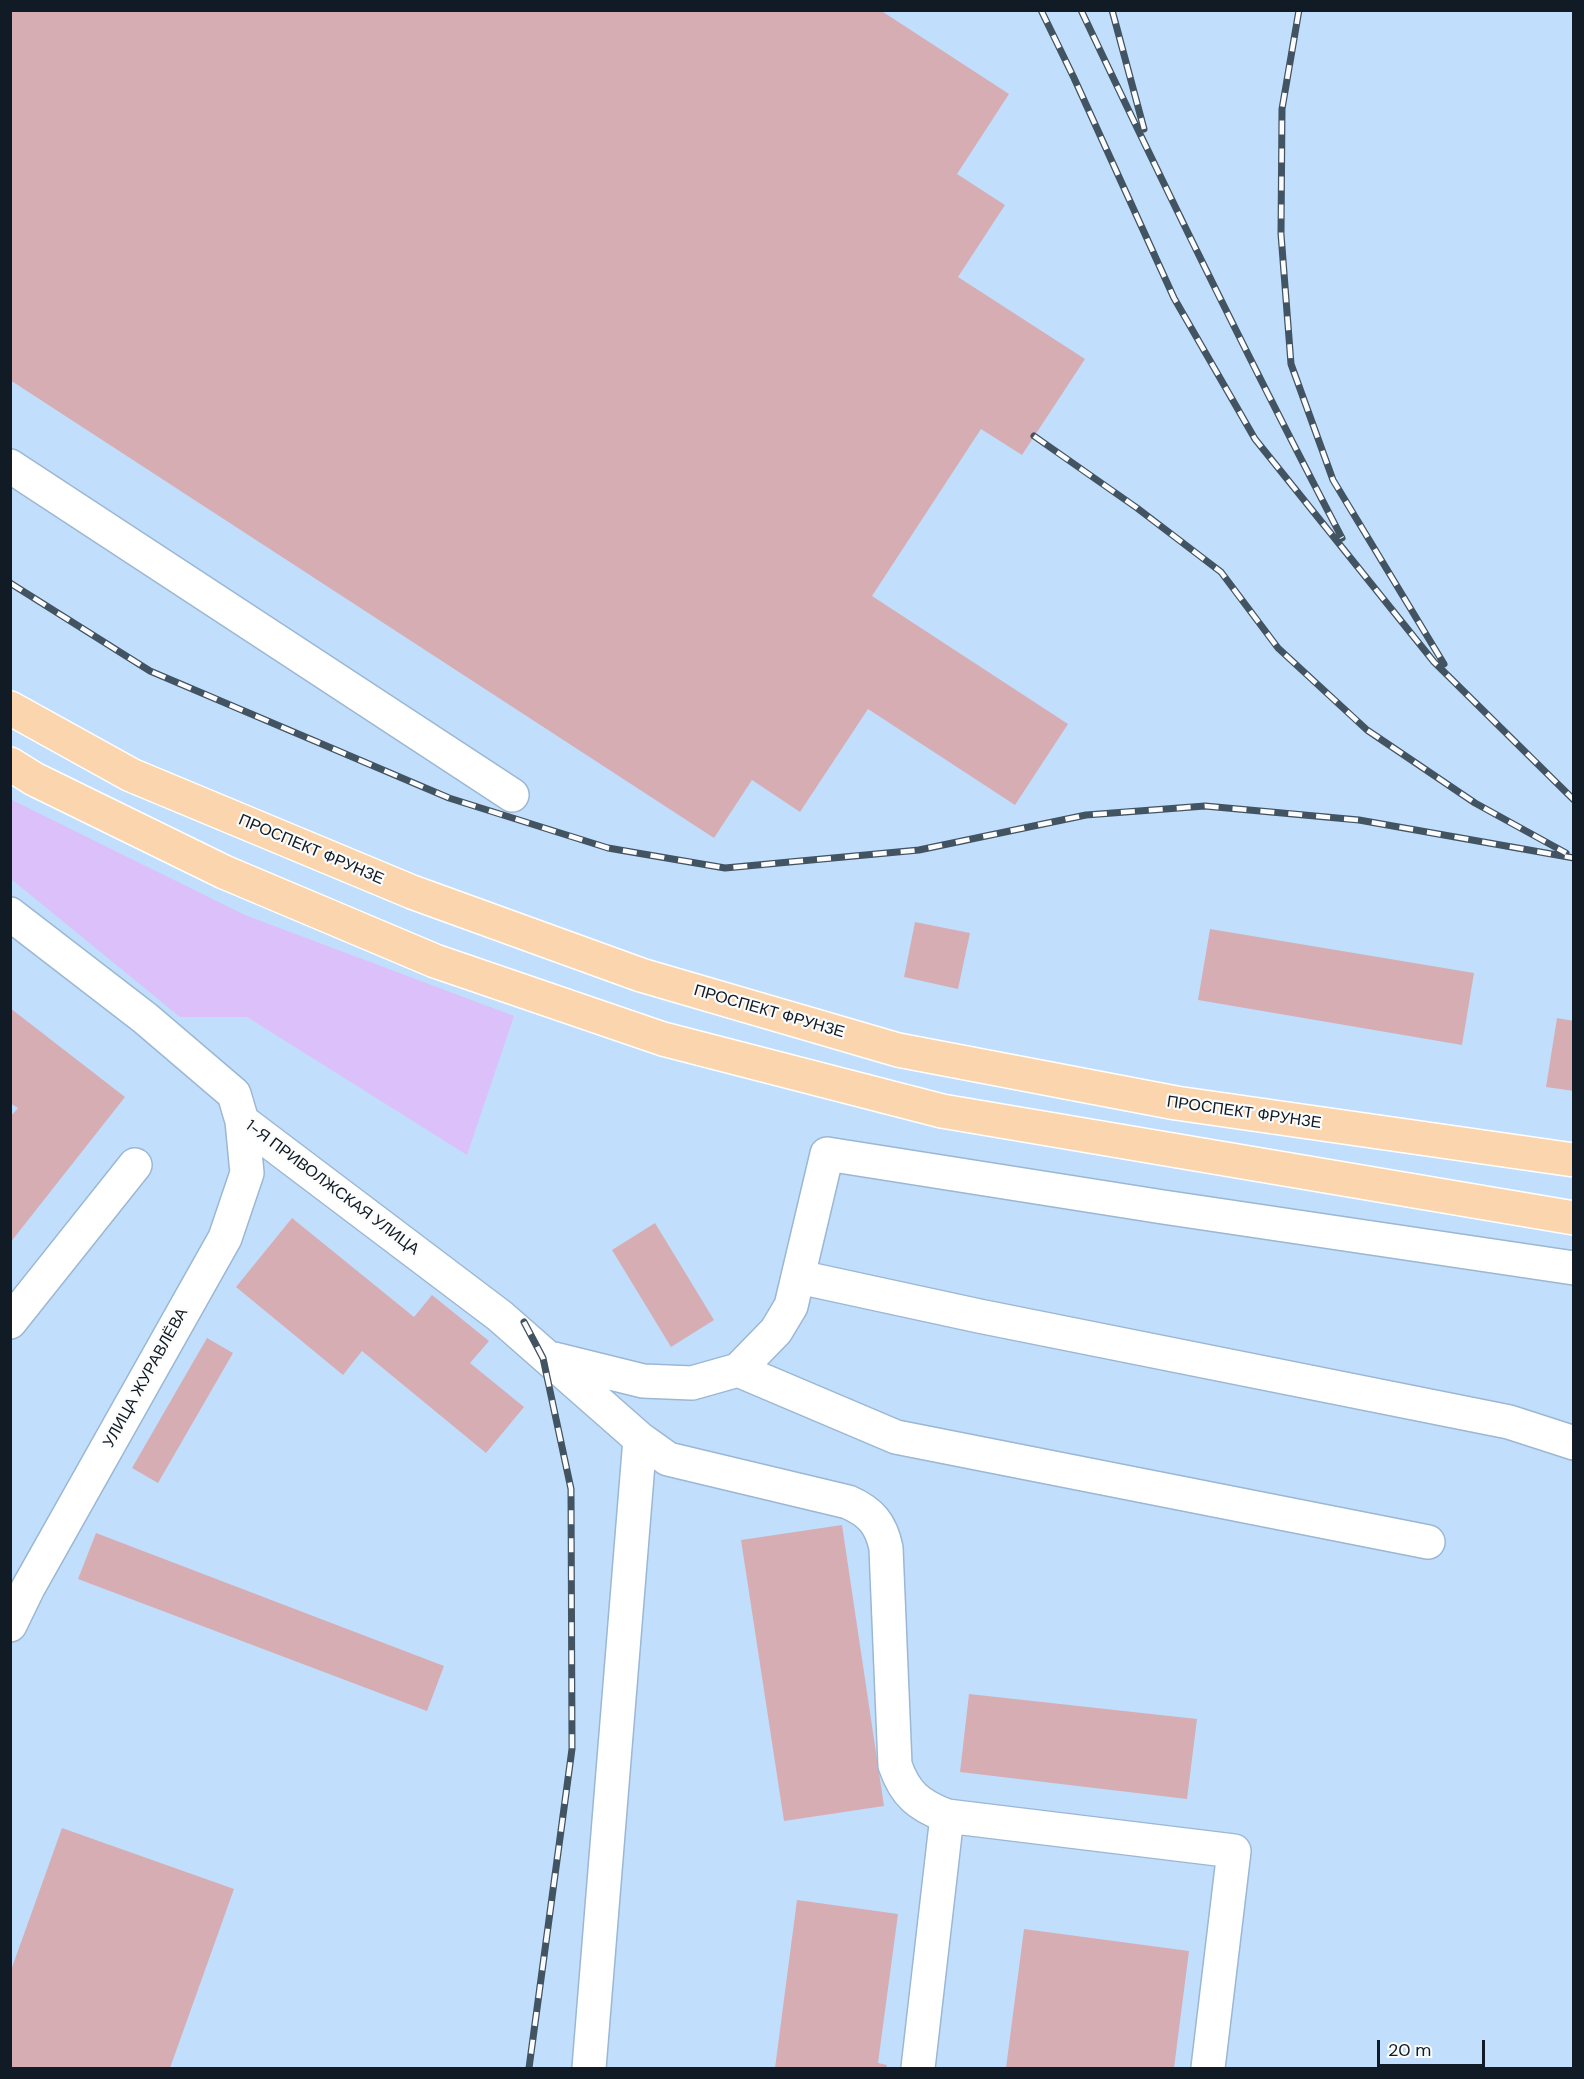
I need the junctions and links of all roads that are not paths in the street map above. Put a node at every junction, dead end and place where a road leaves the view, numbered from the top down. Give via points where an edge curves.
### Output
1 (10, 466) edge
2 (10, 708) edge
3 (10, 764) edge
4 (512, 795) dead end
5 (10, 914) edge
6 (242, 1120) junction
7 (1574, 1160) edge
8 (135, 1165) dead end
9 (1574, 1218) edge
10 (1574, 1268) edge
11 (799, 1276) junction
12 (10, 1322) edge
13 (547, 1358) junction
14 (738, 1370) junction
15 (640, 1439) junction
16 (1574, 1443) edge
17 (1428, 1542) dead end
18 (19, 1585) edge
19 (10, 1625) edge
20 (947, 1816) junction
21 (589, 2068) edge
22 (918, 2068) edge
23 (1208, 2068) edge

1 - 4 street
2 - 7 main road, ПРОСПЕКТ ФРУНЗЕ via 130,775 412,892 641,975 898,1050 1176,1103
3 - 9 main road via 225,872 425,957 663,1039 942,1111
5 - 6 street, 1-Я ПРИВОЛЖСКАЯ УЛИЦА via 145,1018 234,1094
6 - 13 street, 1-Я ПРИВОЛЖСКАЯ УЛИЦА via 500,1316
6 - 18 street, УЛИЦА ЖУРАВЛЁВА via 246,1173 225,1238
8 - 12 street
10 - 11 street via 827,1154
11 - 14 street via 791,1306 776,1331
11 - 16 street via 1509,1422
13 - 14 street via 643,1381 692,1383
13 - 15 street, 1-Я ПРИВОЛЖСКАЯ УЛИЦА
14 - 17 street via 896,1437
15 - 20 street, 1-Я ПРИВОЛЖСКАЯ УЛИЦА via 668,1459 848,1502 873,1519 883,1533 886,1548 896,1765 902,1784 914,1798
15 - 21 street
18 - 19 street, УЛИЦА ЖУРАВЛЁВА
20 - 22 street
20 - 23 street, 1-Я ПРИВОЛЖСКАЯ УЛИЦА via 1234,1851

